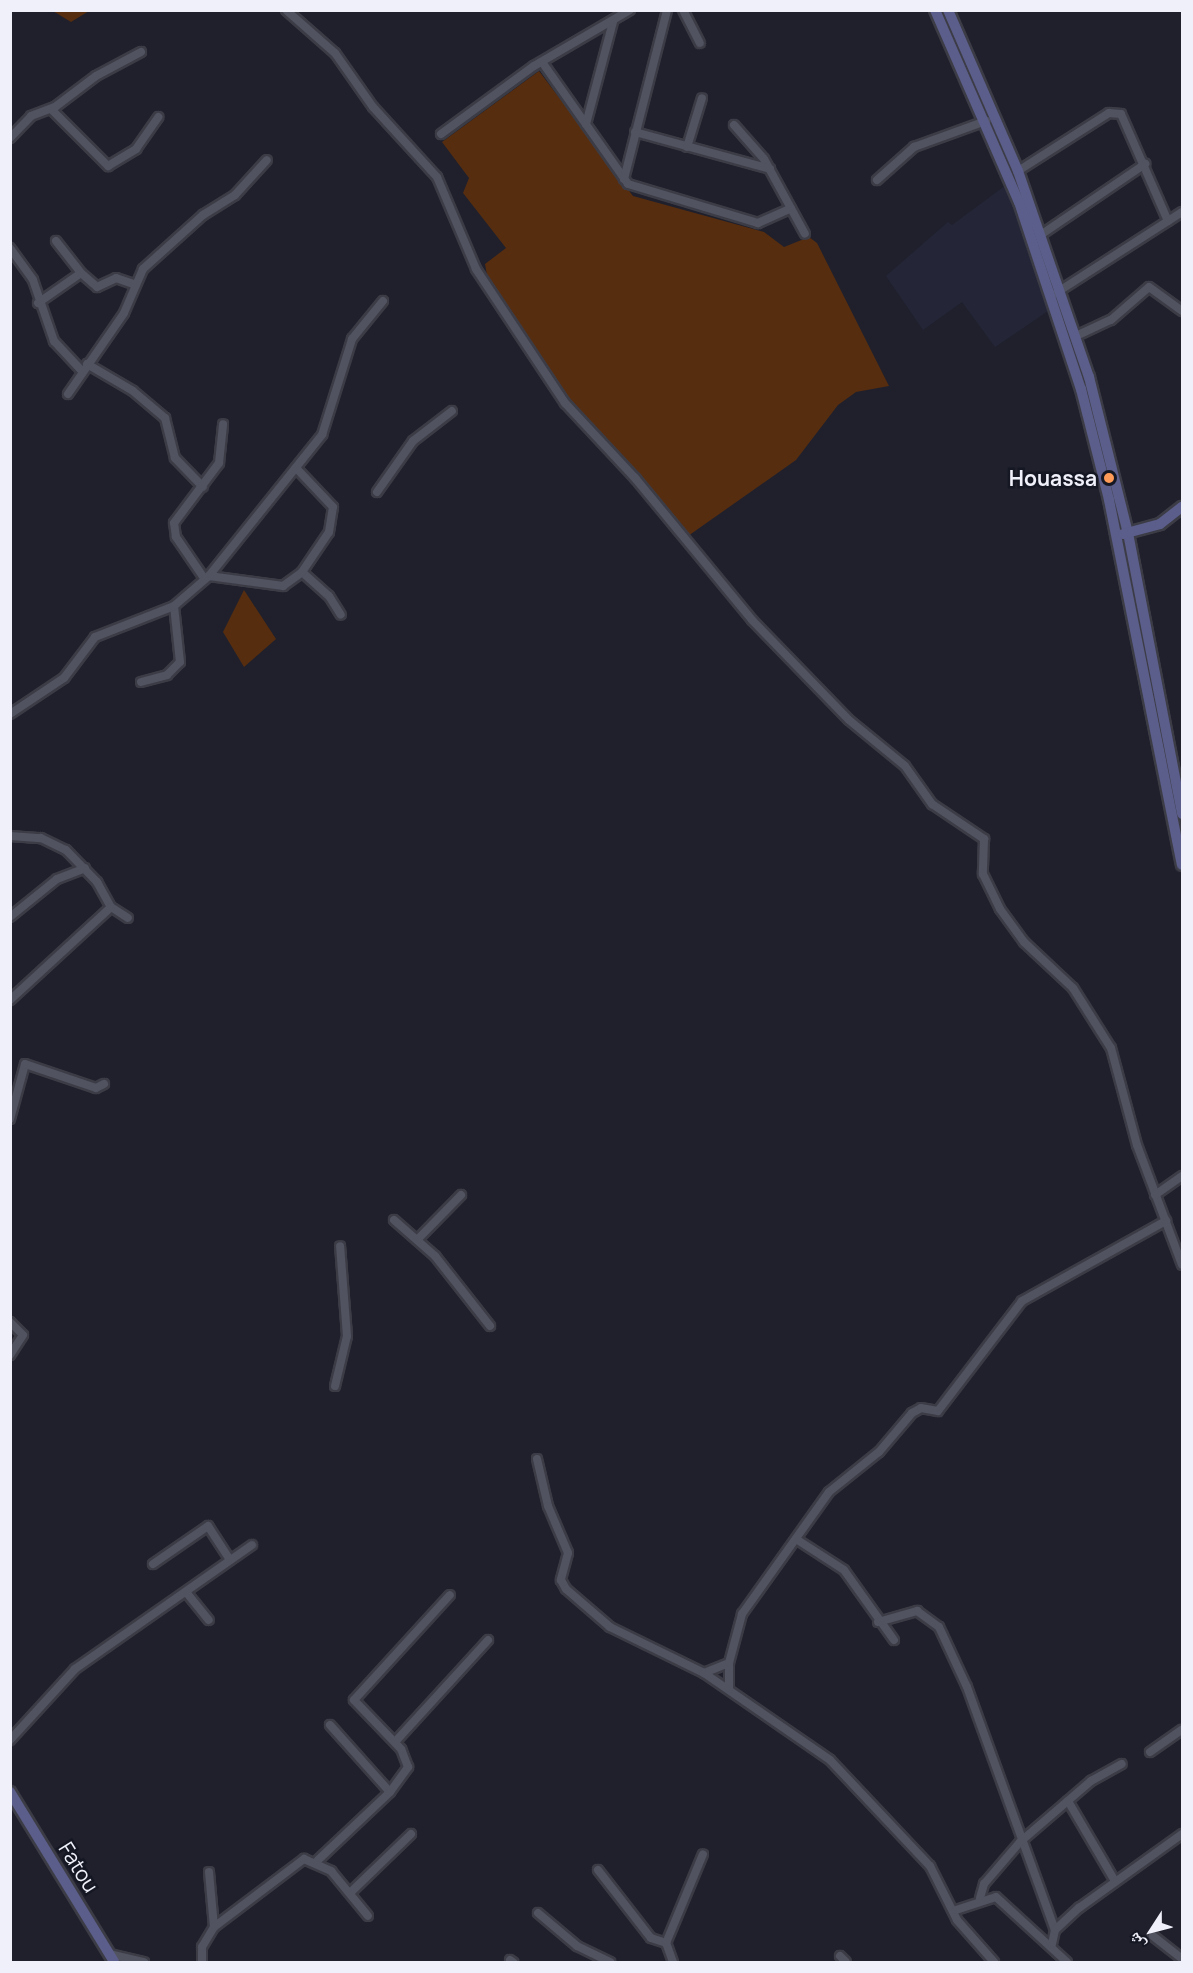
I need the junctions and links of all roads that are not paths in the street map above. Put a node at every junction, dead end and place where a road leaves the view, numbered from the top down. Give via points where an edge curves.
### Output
1 (286, 10) edge
2 (630, 10) edge
3 (667, 10) edge
4 (682, 10) edge
5 (935, 10) edge
6 (948, 10) edge
7 (613, 22) junction
8 (700, 43) dead end
9 (141, 52) dead end
10 (542, 62) junction
11 (702, 98) dead end
12 (51, 109) junction
13 (158, 117) dead end
14 (991, 119) junction
15 (586, 124) junction
16 (735, 125) dead end
17 (635, 132) junction
18 (441, 134) dead end
19 (10, 138) edge
20 (687, 147) junction
21 (267, 160) dead end
22 (1145, 164) junction
23 (770, 169) junction
24 (1018, 171) junction
25 (624, 179) junction
26 (877, 180) dead end
27 (791, 208) junction
28 (1182, 212) edge
29 (1168, 221) junction
30 (805, 234) dead end
31 (1042, 234) junction
32 (56, 241) dead end
33 (10, 248) edge
34 (81, 273) junction
35 (133, 284) junction
36 (1057, 293) junction
37 (384, 301) dead end
38 (38, 303) junction
39 (1182, 311) edge
40 (1076, 336) junction
41 (84, 367) junction
42 (68, 394) dead end
43 (452, 411) dead end
44 (223, 424) dead end
45 (296, 468) junction
46 (203, 487) junction
47 (377, 492) dead end
48 (1182, 507) edge
49 (1142, 530) junction
50 (1122, 534) junction
51 (1131, 548) junction
52 (302, 572) junction
53 (207, 577) junction
54 (174, 606) junction
55 (341, 615) dead end
56 (141, 682) dead end
57 (10, 714) edge
58 (1182, 814) edge
59 (10, 836) edge
60 (1182, 862) edge
61 (85, 868) junction
62 (111, 907) junction
63 (10, 916) edge
64 (128, 918) dead end
65 (10, 1000) edge
66 (104, 1084) dead end
67 (10, 1119) edge
68 (1182, 1176) edge
69 (461, 1195) dead end
70 (1155, 1195) junction
71 (394, 1220) dead end
72 (1166, 1221) junction
73 (417, 1240) junction
74 (340, 1246) dead end
75 (1182, 1265) edge
76 (10, 1322) edge
77 (490, 1326) dead end
78 (10, 1355) edge
79 (335, 1386) dead end
80 (537, 1459) dead end
81 (796, 1539) junction
82 (252, 1545) dead end
83 (229, 1558) junction
84 (153, 1564) dead end
85 (186, 1592) junction
86 (450, 1595) dead end
87 (209, 1620) dead end
88 (878, 1622) junction
89 (488, 1640) dead end
90 (894, 1640) dead end
91 (729, 1663) junction
92 (704, 1673) junction
93 (729, 1689) junction
94 (330, 1725) dead end
95 (1182, 1730) edge
96 (10, 1740) edge
97 (395, 1742) junction
98 (1150, 1752) dead end
99 (1122, 1764) dead end
100 (10, 1792) edge
101 (390, 1792) junction
102 (1068, 1801) junction
103 (14, 1805) edge
104 (411, 1834) dead end
105 (1182, 1834) edge
106 (1020, 1842) junction
107 (703, 1854) dead end
108 (317, 1861) junction
109 (598, 1870) dead end
110 (209, 1872) dead end
111 (1115, 1881) junction
112 (352, 1891) junction
113 (980, 1898) junction
114 (956, 1910) junction
115 (538, 1913) dead end
116 (368, 1916) dead end
117 (214, 1927) junction
118 (1055, 1930) junction
119 (1153, 1936) dead end
120 (666, 1943) junction
121 (1052, 1944) junction
122 (111, 1958) edge
123 (1182, 1959) edge
124 (671, 1961) edge
125 (144, 1962) edge
126 (202, 1962) edge
127 (610, 1962) edge
128 (994, 1962) edge
129 (1067, 1962) edge

1 - 70 street via 335,53 381,116 437,177 476,269 565,403 635,478 752,620 849,720 905,766 932,804 984,839 983,874 1000,909 1024,942 1073,988 1112,1048
2 - 7 street
3 - 17 street
4 - 8 street
5 - 14 main road
6 - 14 main road
7 - 10 street
7 - 15 street
9 - 12 street via 96,76
10 - 15 street
10 - 18 street
11 - 20 street
12 - 13 street via 108,165 136,148
12 - 19 street via 31,116
14 - 24 main road
14 - 26 street via 914,147
14 - 36 main road
15 - 25 street
16 - 23 street via 744,130
17 - 20 street
17 - 25 street
20 - 23 street
21 - 35 street via 235,195 203,215 153,258
22 - 24 street via 1128,125 1116,112
22 - 29 street
22 - 31 street
23 - 27 street
24 - 31 main road
25 - 27 street via 758,223
27 - 30 street
28 - 29 street
29 - 36 street
31 - 36 main road
32 - 34 street
33 - 38 street via 33,280
34 - 35 street via 97,286 116,278
34 - 38 street
35 - 41 street via 123,313
36 - 40 main road
36 - 50 main road
37 - 45 street via 352,339 327,424
38 - 41 street via 54,341
39 - 40 street via 1164,293 1149,287 1111,320
40 - 50 main road
41 - 42 street
41 - 46 street via 133,391 165,418 175,458
43 - 47 street via 413,441
44 - 46 street via 223,456
45 - 52 street via 333,507 329,532
45 - 53 street
46 - 53 street via 176,516 173,529
48 - 49 main road
49 - 50 main road
49 - 51 main road
50 - 51 main road
50 - 60 main road
51 - 58 main road
52 - 53 street via 283,586
52 - 55 street via 329,596
53 - 54 street
54 - 56 street via 180,662 167,675
54 - 57 street via 95,637 64,678
59 - 61 street via 41,838
61 - 62 street
61 - 63 street via 57,879
62 - 64 street
62 - 65 street
66 - 67 street via 96,1088 26,1064
68 - 70 street
69 - 73 street
70 - 72 street
71 - 73 street
72 - 75 street
72 - 81 street via 1022,1301 938,1411 921,1408 912,1413 879,1452 829,1492
73 - 77 street
74 - 79 street via 347,1336
76 - 78 street via 23,1335
80 - 92 street via 548,1506 568,1553 561,1580 566,1589 625,1636
81 - 88 street via 844,1570
81 - 91 street via 742,1614
82 - 83 street
83 - 84 street via 208,1526
83 - 85 street
85 - 87 street
85 - 96 street via 75,1669
86 - 97 street via 354,1700
88 - 90 street
88 - 106 street via 917,1611 939,1626 967,1687
89 - 97 street
91 - 92 street
91 - 93 street
92 - 93 street
93 - 114 street via 845,1774 930,1866
94 - 101 street
95 - 98 street
97 - 101 street via 408,1767
99 - 102 street
100 - 103 main road, Fatou
101 - 108 street
102 - 106 street
102 - 111 street
103 - 122 main road, Fatou
104 - 112 street
105 - 111 street
106 - 113 street via 984,1884
106 - 118 street
107 - 120 street
108 - 112 street
108 - 117 street via 304,1859
109 - 120 street via 651,1938
110 - 117 street
111 - 118 street
112 - 116 street
113 - 114 street
113 - 121 street via 1001,1899
114 - 128 street via 957,1920
115 - 127 street via 577,1946
117 - 126 street via 202,1947
118 - 121 street
119 - 123 street
120 - 124 street
121 - 129 street
122 - 125 street

